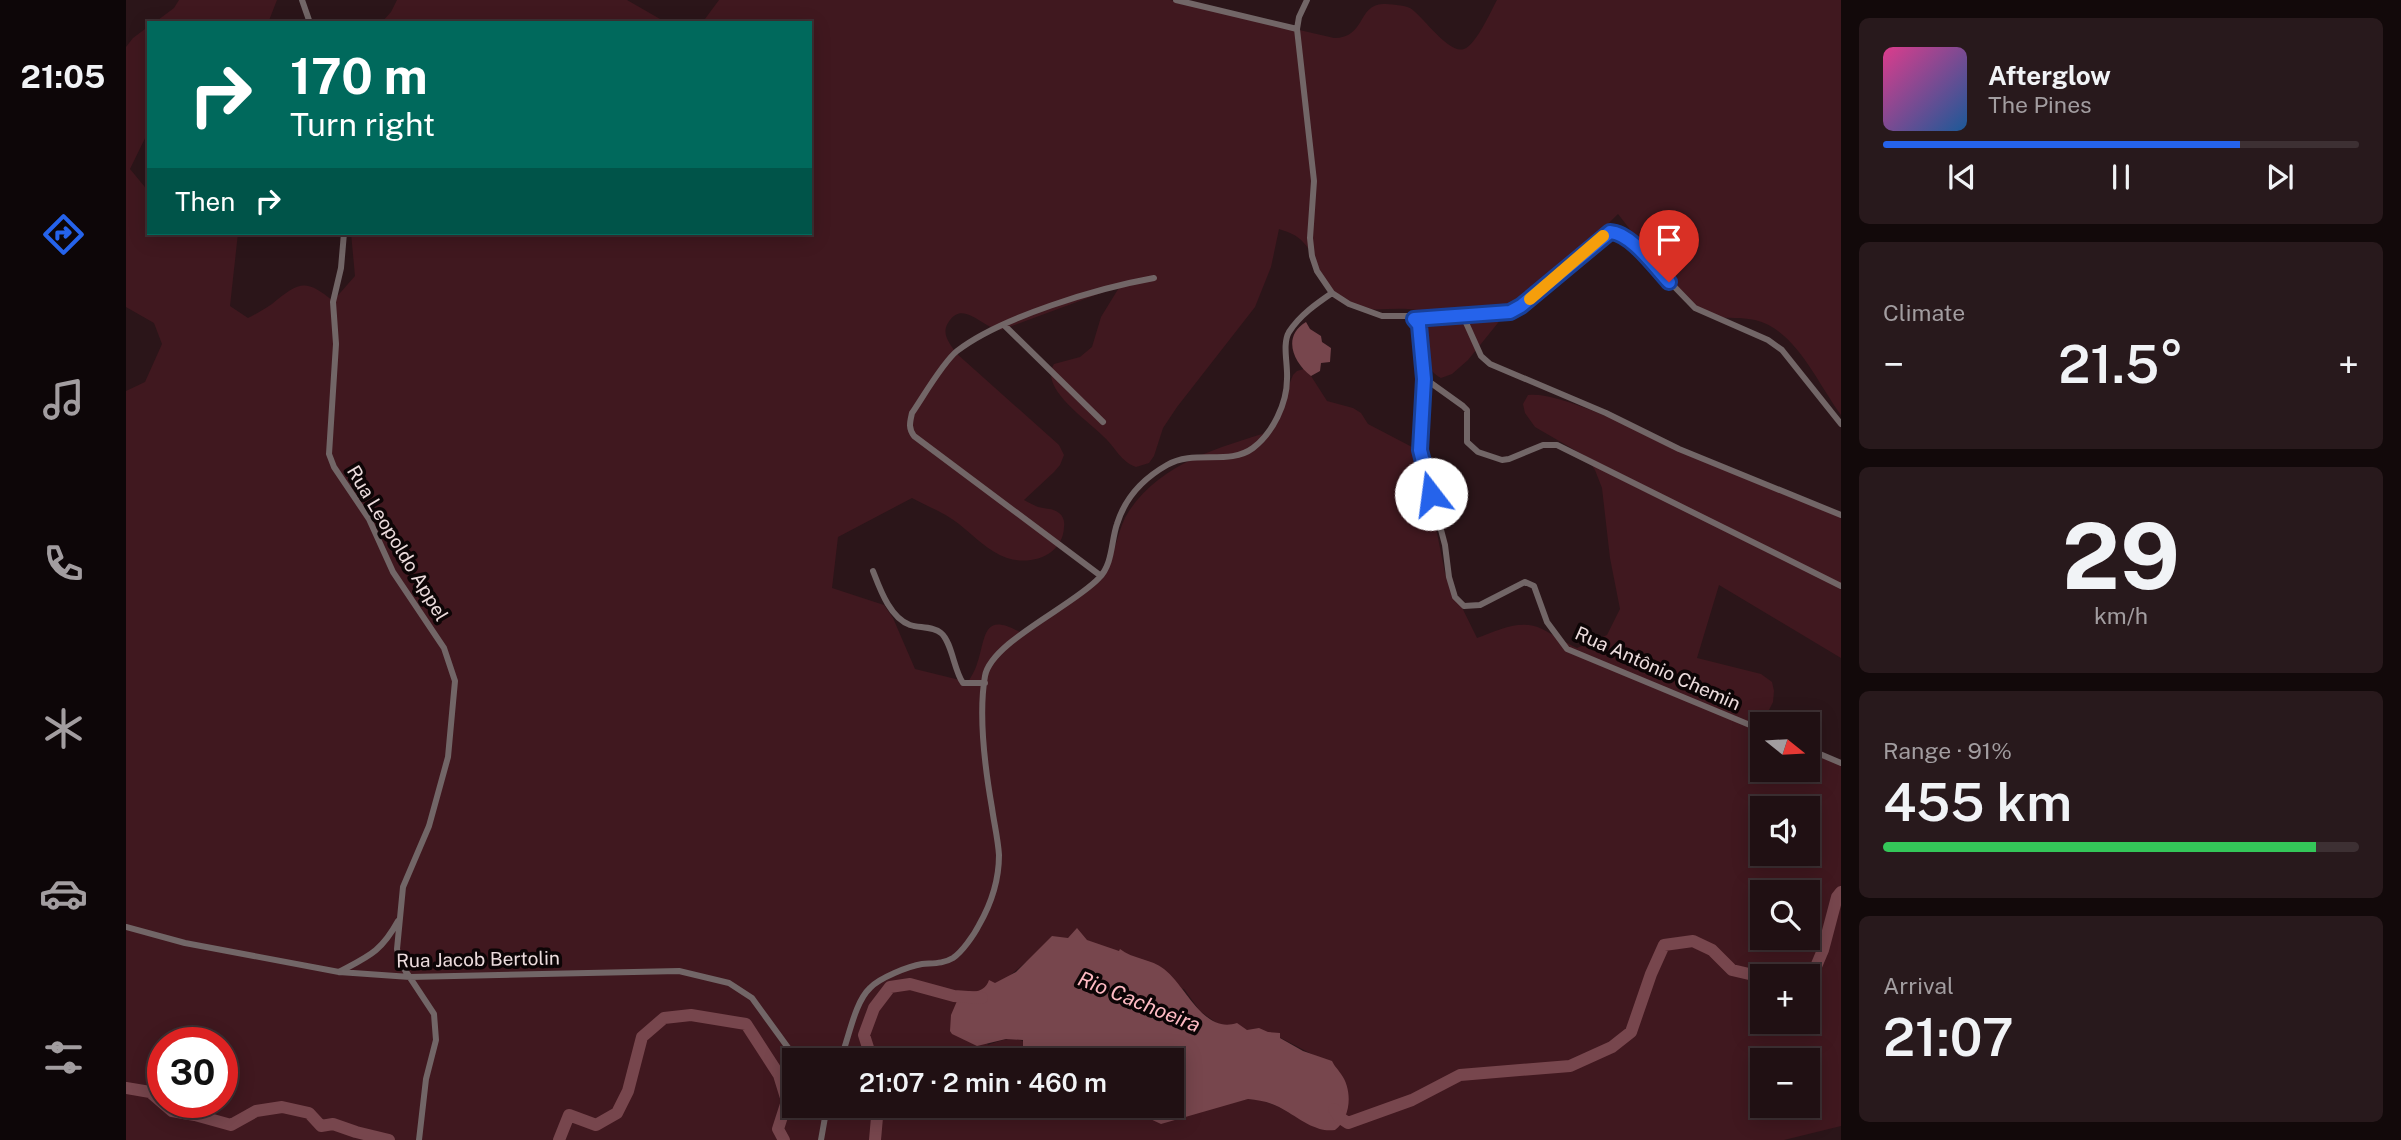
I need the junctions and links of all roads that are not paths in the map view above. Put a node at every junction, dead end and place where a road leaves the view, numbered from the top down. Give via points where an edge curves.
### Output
1 (302, 0) edge
2 (1177, 0) edge
3 (1307, 0) edge
4 (309, 21) edge
5 (1297, 29) junction
6 (344, 235) edge
7 (1154, 278) dead end
8 (1332, 293) junction
9 (1463, 316) junction
10 (1414, 319) junction
11 (1004, 325) junction
12 (1424, 379) junction
13 (1103, 422) dead end
14 (1841, 425) edge
15 (1841, 515) edge
16 (873, 571) dead end
17 (1101, 576) junction
18 (1841, 586) edge
19 (985, 683) junction
20 (1750, 725) edge
21 (1820, 754) edge
22 (1841, 763) edge
23 (400, 916) junction
24 (126, 927) edge
25 (339, 972) junction
26 (410, 977) junction
27 (788, 1048) edge
28 (844, 1048) edge
29 (825, 1118) edge
30 (419, 1140) edge
31 (821, 1140) edge

1 - 4 street
2 - 5 street
3 - 5 street
5 - 8 street via 1314,181 1312,256
6 - 23 street, Rua Leopoldo Appel via 333,302 329,454 369,519 393,572 444,648 455,681 447,757 429,825 403,887
7 - 11 street via 1128,282
8 - 10 street via 1382,316
8 - 17 street via 1307,310 1288,334 1285,397 1263,440 1240,455 1190,457 1169,463 1141,483 1124,505
9 - 10 street
9 - 14 street via 1500,314 1521,306 1605,234 1616,232 1695,308 1782,350
9 - 15 street via 1481,356 1490,364
10 - 12 street, Rua Antônio Chemin via 1419,325
11 - 13 street
11 - 17 street via 954,353 912,413 910,431
12 - 18 street via 1466,410 1467,442 1478,452 1502,460 1543,445 1557,446
12 - 20 street, Rua Antônio Chemin via 1420,450 1455,597 1464,606 1480,605 1525,582 1534,586 1547,622 1567,649
16 - 19 street via 883,596 904,621 944,635 963,683
17 - 19 street via 1080,596 1004,646 992,659
19 - 28 street via 986,775 999,854 988,906 978,928 955,957 921,964 872,985 862,997
21 - 22 street
23 - 25 street via 375,953
23 - 26 street, Rua Leopoldo Appel via 397,949
24 - 25 street, Rua Jacob Bertolin
25 - 26 street, Rua Jacob Bertolin
26 - 27 street, Rua Jacob Bertolin via 678,971 729,983 752,999
26 - 30 street, Rua Leopoldo Appel via 434,1014 436,1040
29 - 31 street

